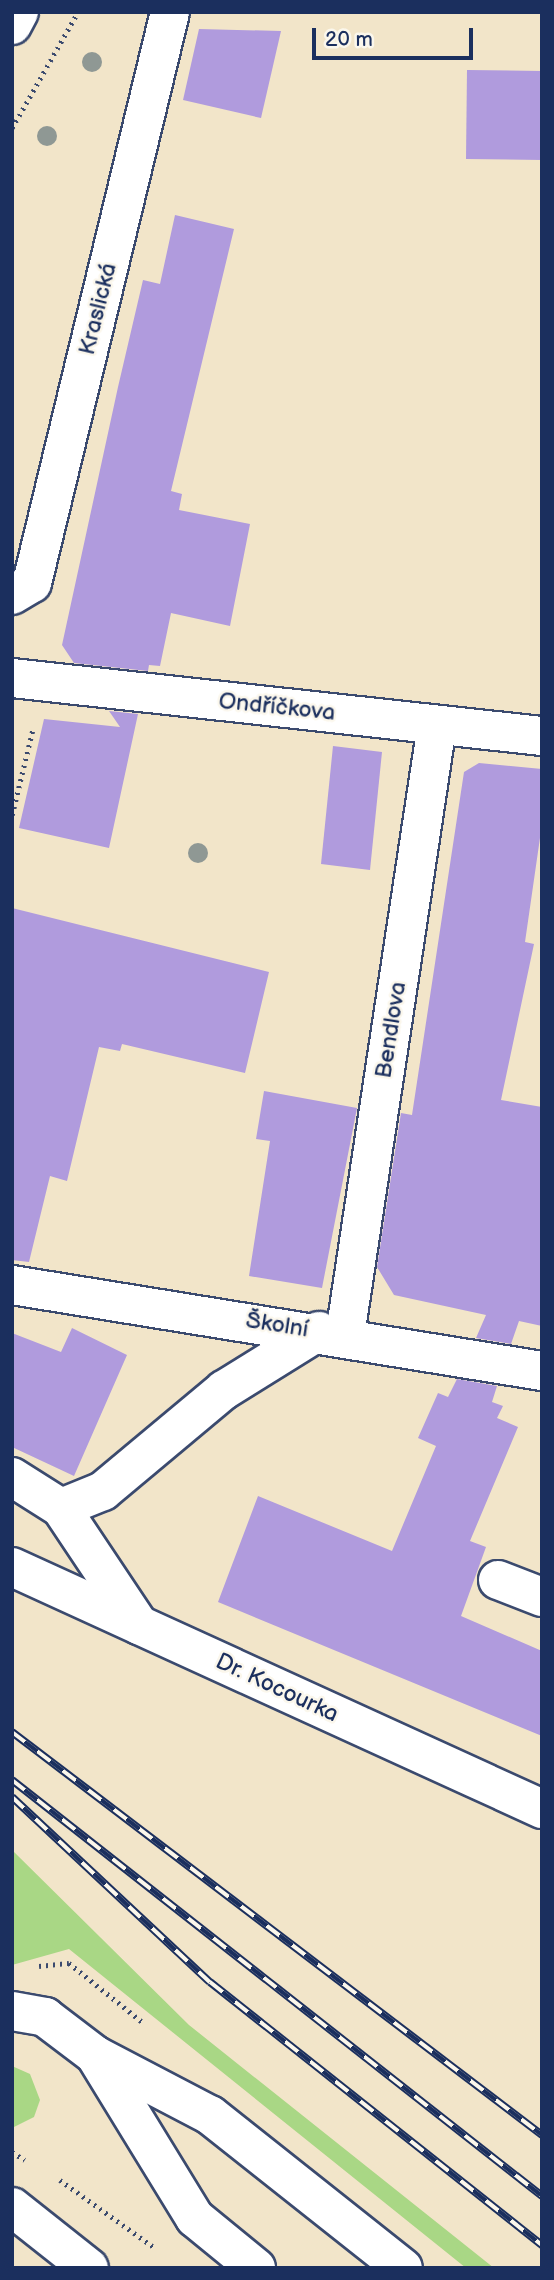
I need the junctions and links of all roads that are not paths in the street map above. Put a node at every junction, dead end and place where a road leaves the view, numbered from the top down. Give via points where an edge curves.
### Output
1 (19, 12) edge
2 (170, 12) edge
3 (12, 25) edge
4 (12, 595) edge
5 (12, 678) edge
6 (437, 725) junction
7 (542, 736) edge
8 (12, 1284) edge
9 (332, 1333) junction
10 (542, 1371) edge
11 (12, 1477) edge
12 (61, 1507) junction
13 (12, 1567) edge
14 (498, 1580) dead end
15 (542, 1597) edge
16 (139, 1625) junction
17 (542, 1810) edge
18 (12, 2011) edge
19 (95, 2055) junction
20 (12, 2207) edge
21 (89, 2268) edge
22 (257, 2268) edge
23 (403, 2268) edge

1 - 3 street
2 - 4 street, Kraslická via 32,583
5 - 6 street, Ondříčkova
6 - 7 street, Ondříčkova
6 - 9 street, Bendlova
8 - 9 street, Školní
9 - 10 street, Školní
9 - 12 street via 224,1390 103,1491
11 - 12 street
12 - 16 street
13 - 16 street, Dr. Kocourka
14 - 15 street
16 - 17 street, Dr. Kocourka
18 - 19 street via 46,2017
19 - 22 street via 195,2218
19 - 23 street via 210,2115
20 - 21 street

